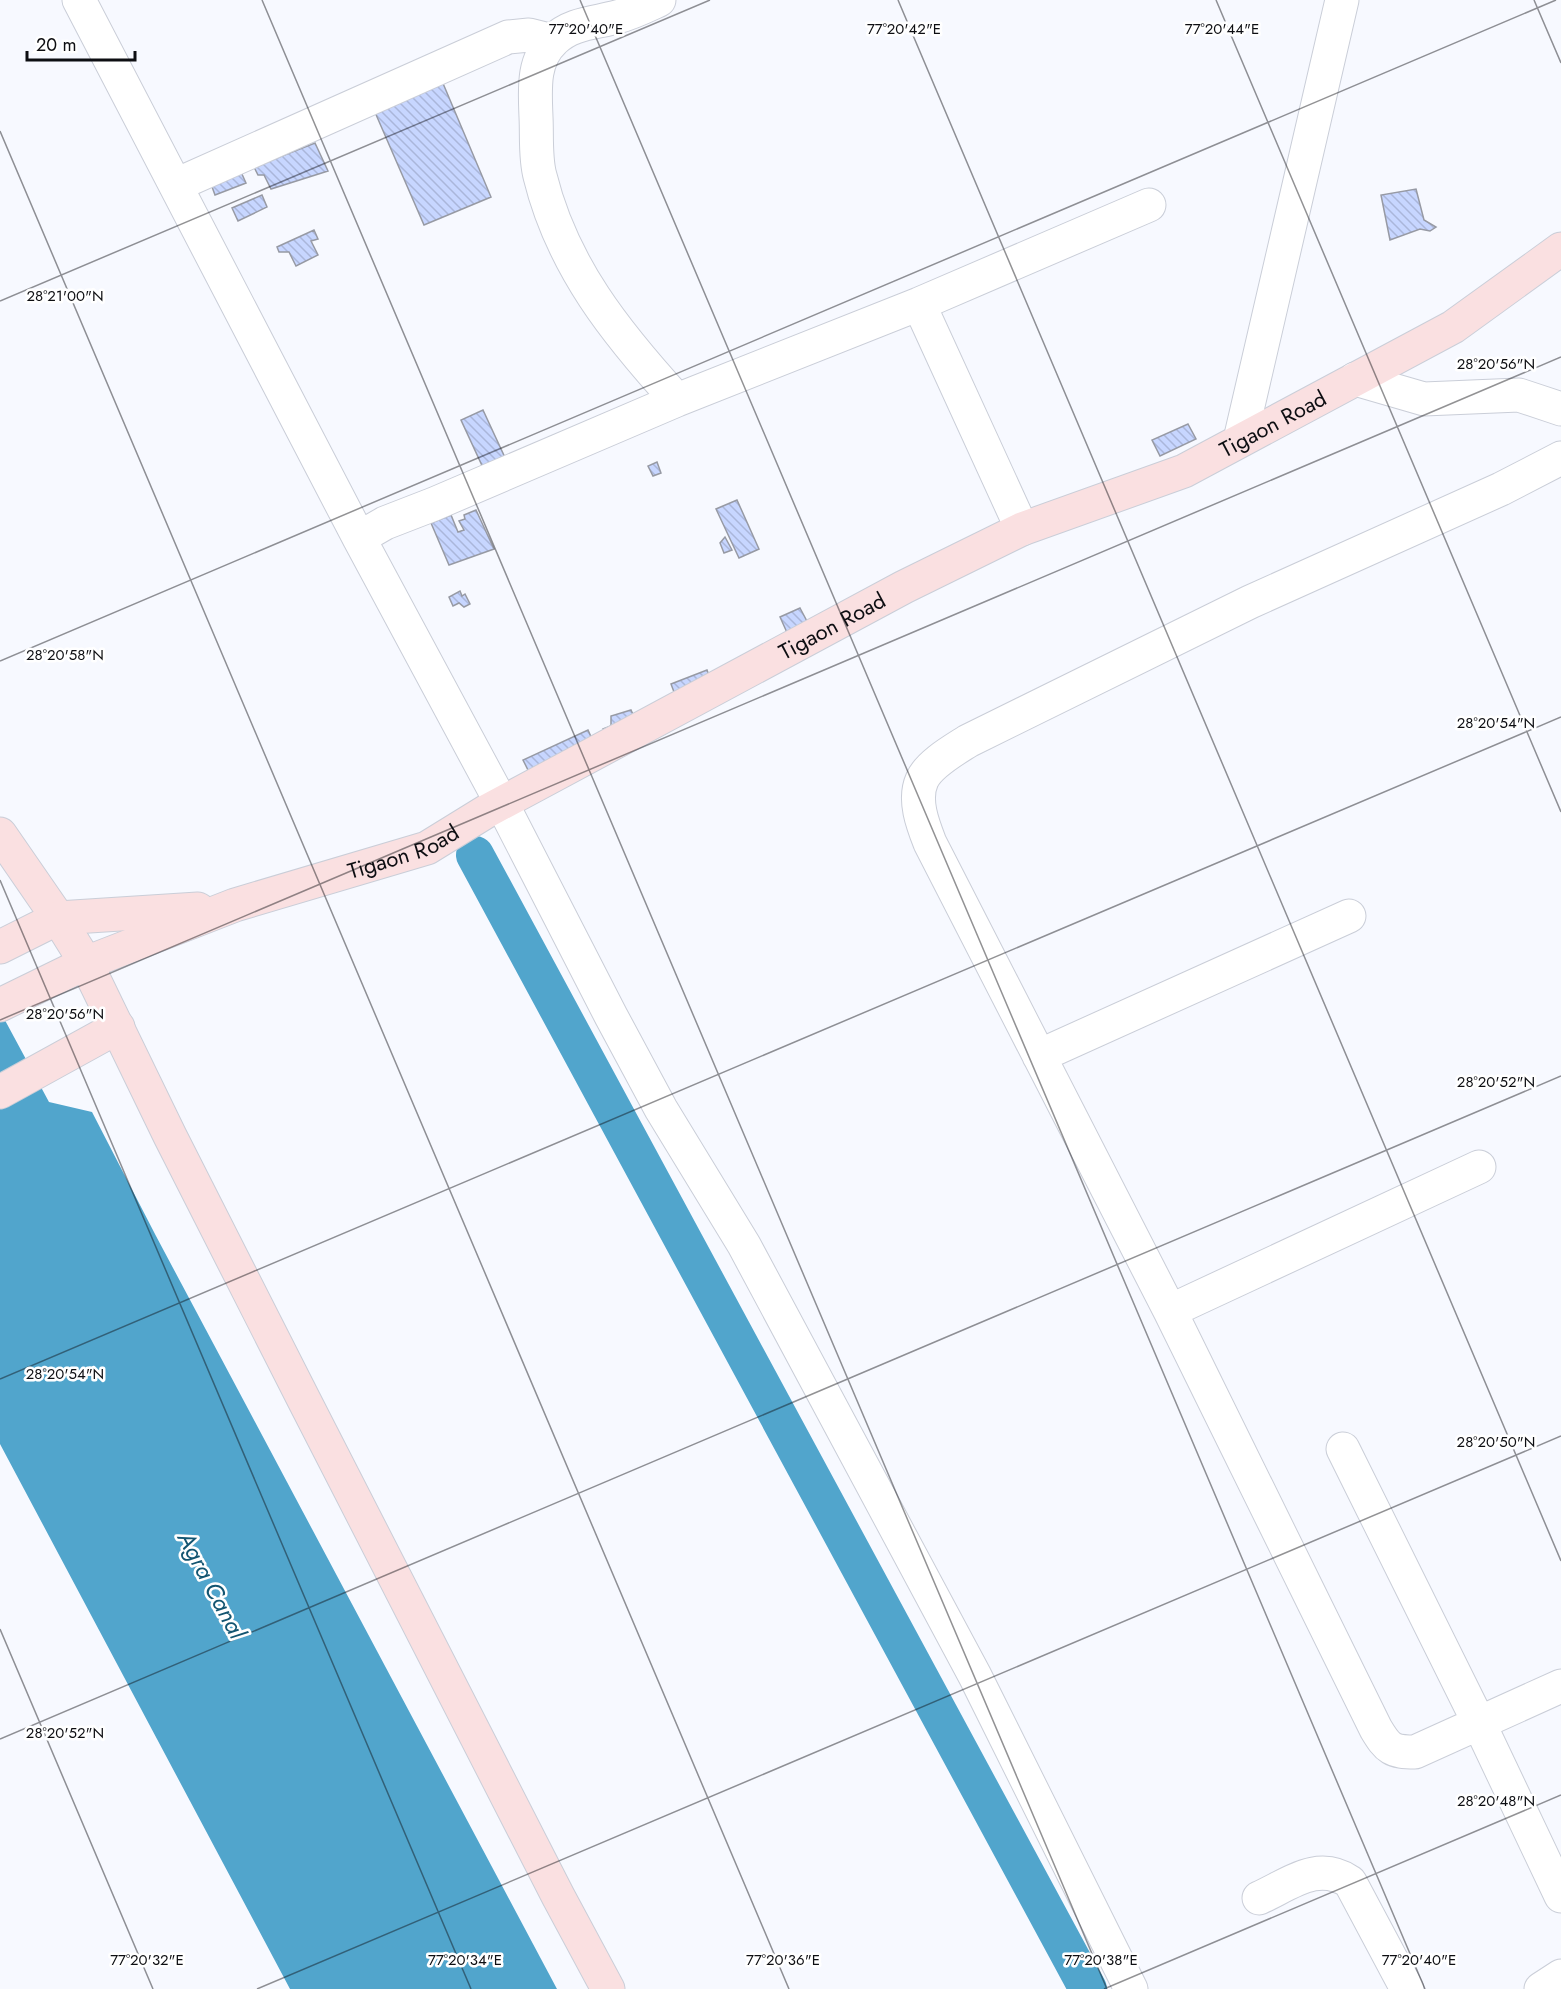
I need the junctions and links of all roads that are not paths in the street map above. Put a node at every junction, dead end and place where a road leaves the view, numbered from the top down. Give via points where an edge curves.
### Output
1 (79, 0) edge
2 (659, 0) edge
3 (1342, 0) edge
4 (553, 41) junction
5 (176, 185) junction
6 (1149, 205) dead end
7 (1561, 249) edge
8 (919, 304) junction
9 (1355, 379) junction
10 (677, 399) junction
11 (1561, 409) edge
12 (1240, 441) junction
13 (1561, 458) edge
14 (1022, 529) junction
15 (358, 538) junction
16 (494, 808) junction
17 (0, 834) edge
18 (235, 905) junction
19 (1349, 916) dead end
20 (49, 923) junction
21 (0, 947) edge
22 (76, 968) junction
23 (0, 1005) edge
24 (117, 1027) junction
25 (1039, 1056) junction
26 (0, 1092) edge
27 (1479, 1167) dead end
28 (1170, 1311) junction
29 (1343, 1449) dead end
30 (1561, 1686) edge
31 (1479, 1723) junction
32 (1561, 1896) edge
33 (1259, 1898) dead end
34 (1561, 1976) edge
35 (608, 1989) edge
36 (1131, 1989) edge
37 (1407, 1989) edge
38 (1541, 1989) edge

1 - 5 street
2 - 4 street via 618,17 576,26
3 - 12 street
4 - 5 street via 530,34 508,37
4 - 10 street via 536,69 535,92 539,175 557,227 584,282 610,322
5 - 15 street
6 - 8 street
7 - 9 street, Tigaon Road via 1453,327
8 - 10 street
8 - 14 street
9 - 11 street via 1424,399 1519,395
9 - 12 street, Tigaon Road
10 - 15 street
12 - 14 street, Tigaon Road via 1184,471
13 - 25 street via 1250,602 968,741 939,760 922,779 921,821 930,843
14 - 16 street, Tigaon Road via 904,587
15 - 16 street
16 - 18 street, Tigaon Road via 427,848
16 - 36 street via 650,1088 744,1245 969,1666
17 - 20 street
18 - 20 street
18 - 22 street, Tigaon Road
19 - 25 street
20 - 21 street
20 - 22 street
22 - 23 street, Tigaon Road
22 - 24 street
24 - 26 street
24 - 35 street via 309,1410
25 - 28 street
27 - 28 street
28 - 31 street via 1385,1744 1399,1752 1415,1752
29 - 31 street
30 - 31 street
31 - 32 street
33 - 37 street via 1314,1872 1340,1875 1350,1882
34 - 38 street

